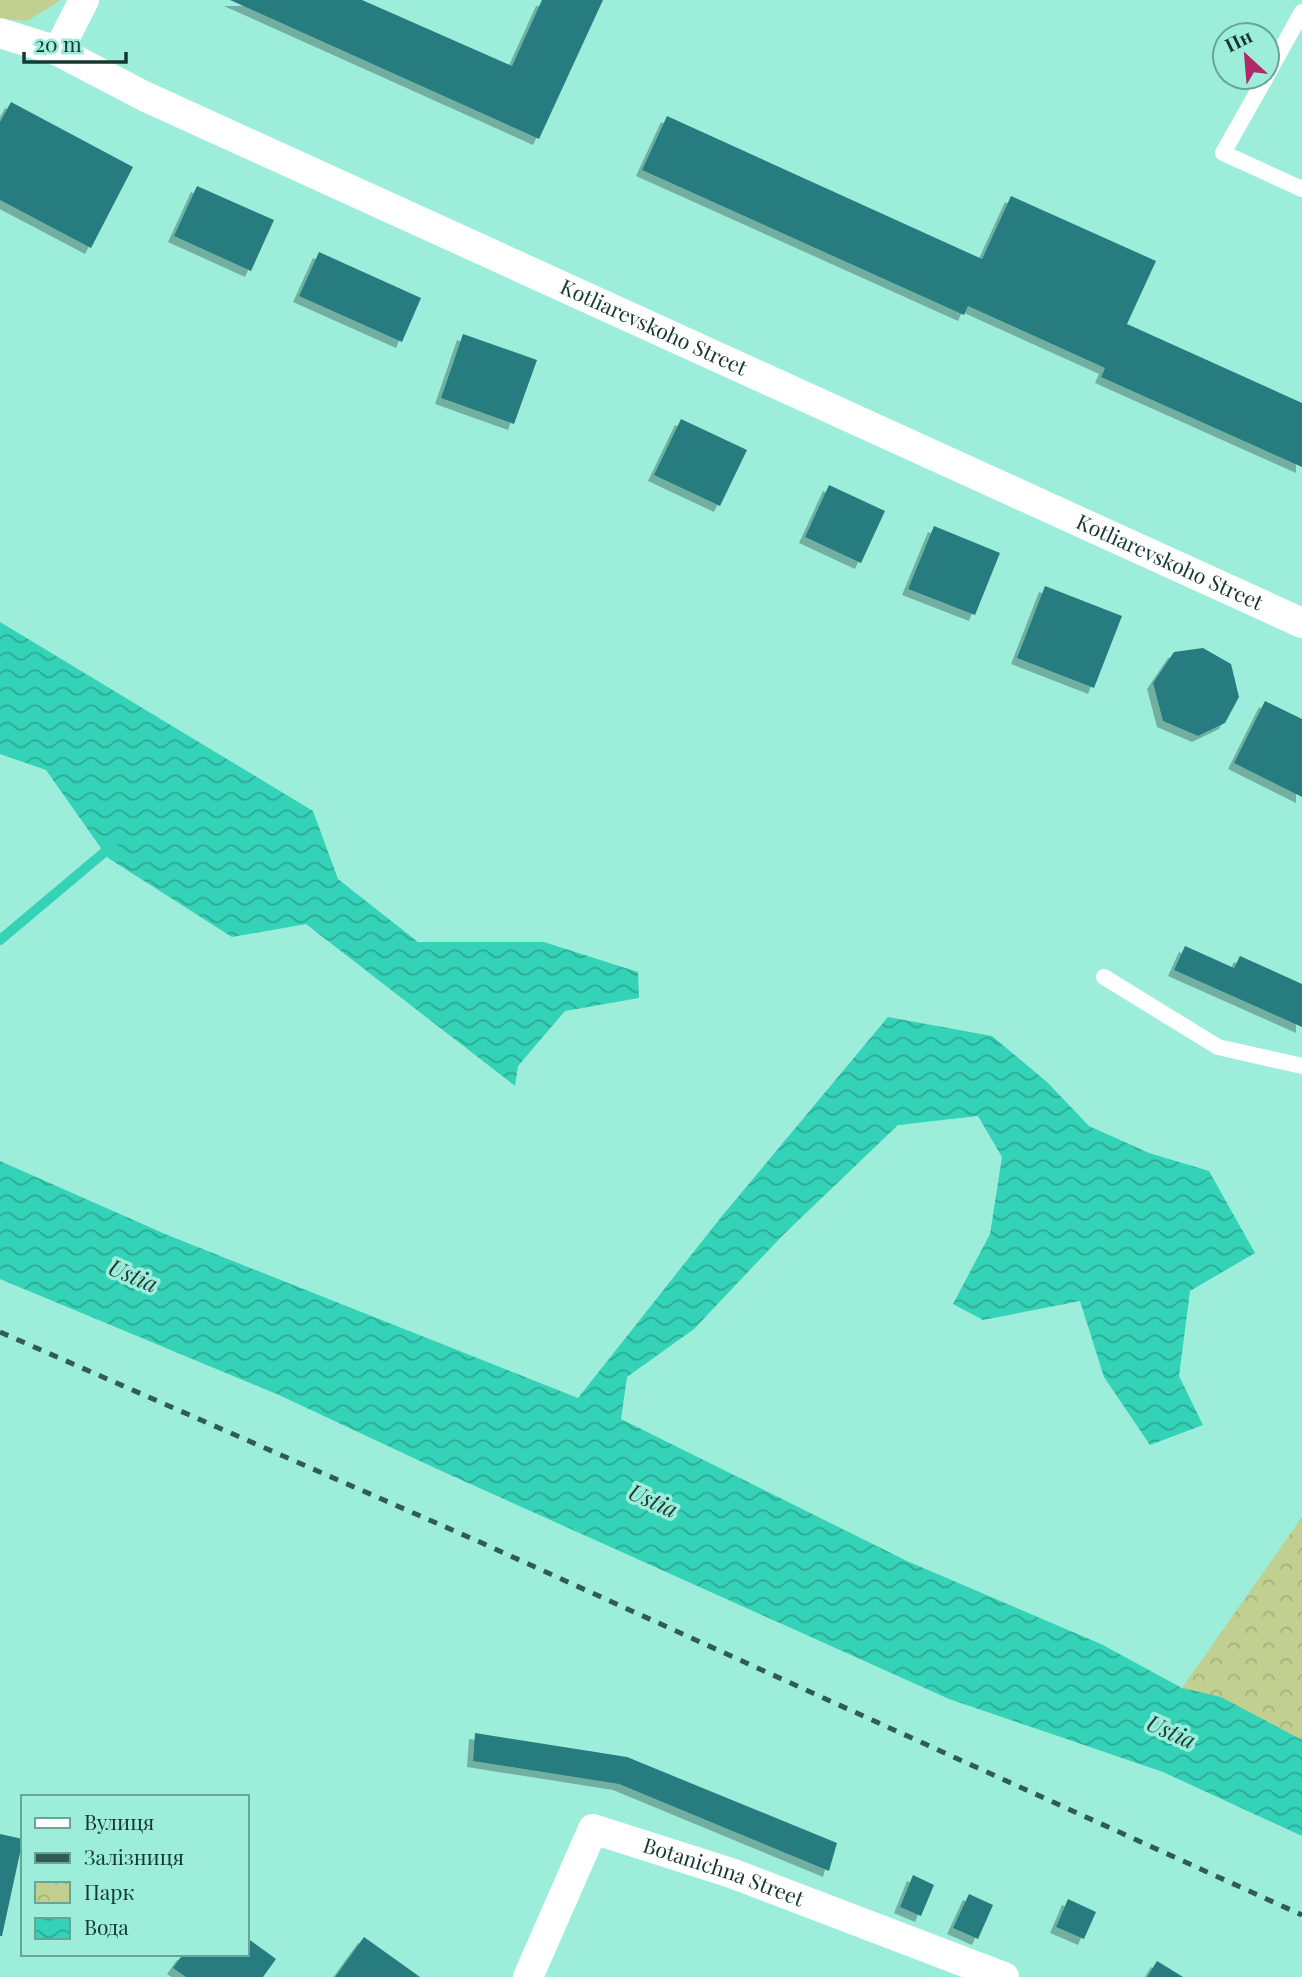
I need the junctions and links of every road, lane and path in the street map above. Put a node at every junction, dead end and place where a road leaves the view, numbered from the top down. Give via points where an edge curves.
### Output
1 (84, 0) edge
2 (1302, 12) edge
3 (0, 33) edge
4 (1281, 49) edge
5 (58, 51) junction
6 (1258, 91) edge
7 (1302, 189) edge
8 (1302, 624) edge
9 (1104, 977) dead end
10 (1302, 1066) edge
11 (528, 1977) edge
12 (1004, 1977) edge

1 - 5 street
2 - 4 lane
3 - 5 street, Kotliarevskoho Street
5 - 8 street, Kotliarevskoho Street via 144,96
6 - 7 lane via 1223,153
9 - 10 lane via 1218,1047
11 - 12 street, Botanichna Street via 593,1829 731,1873

